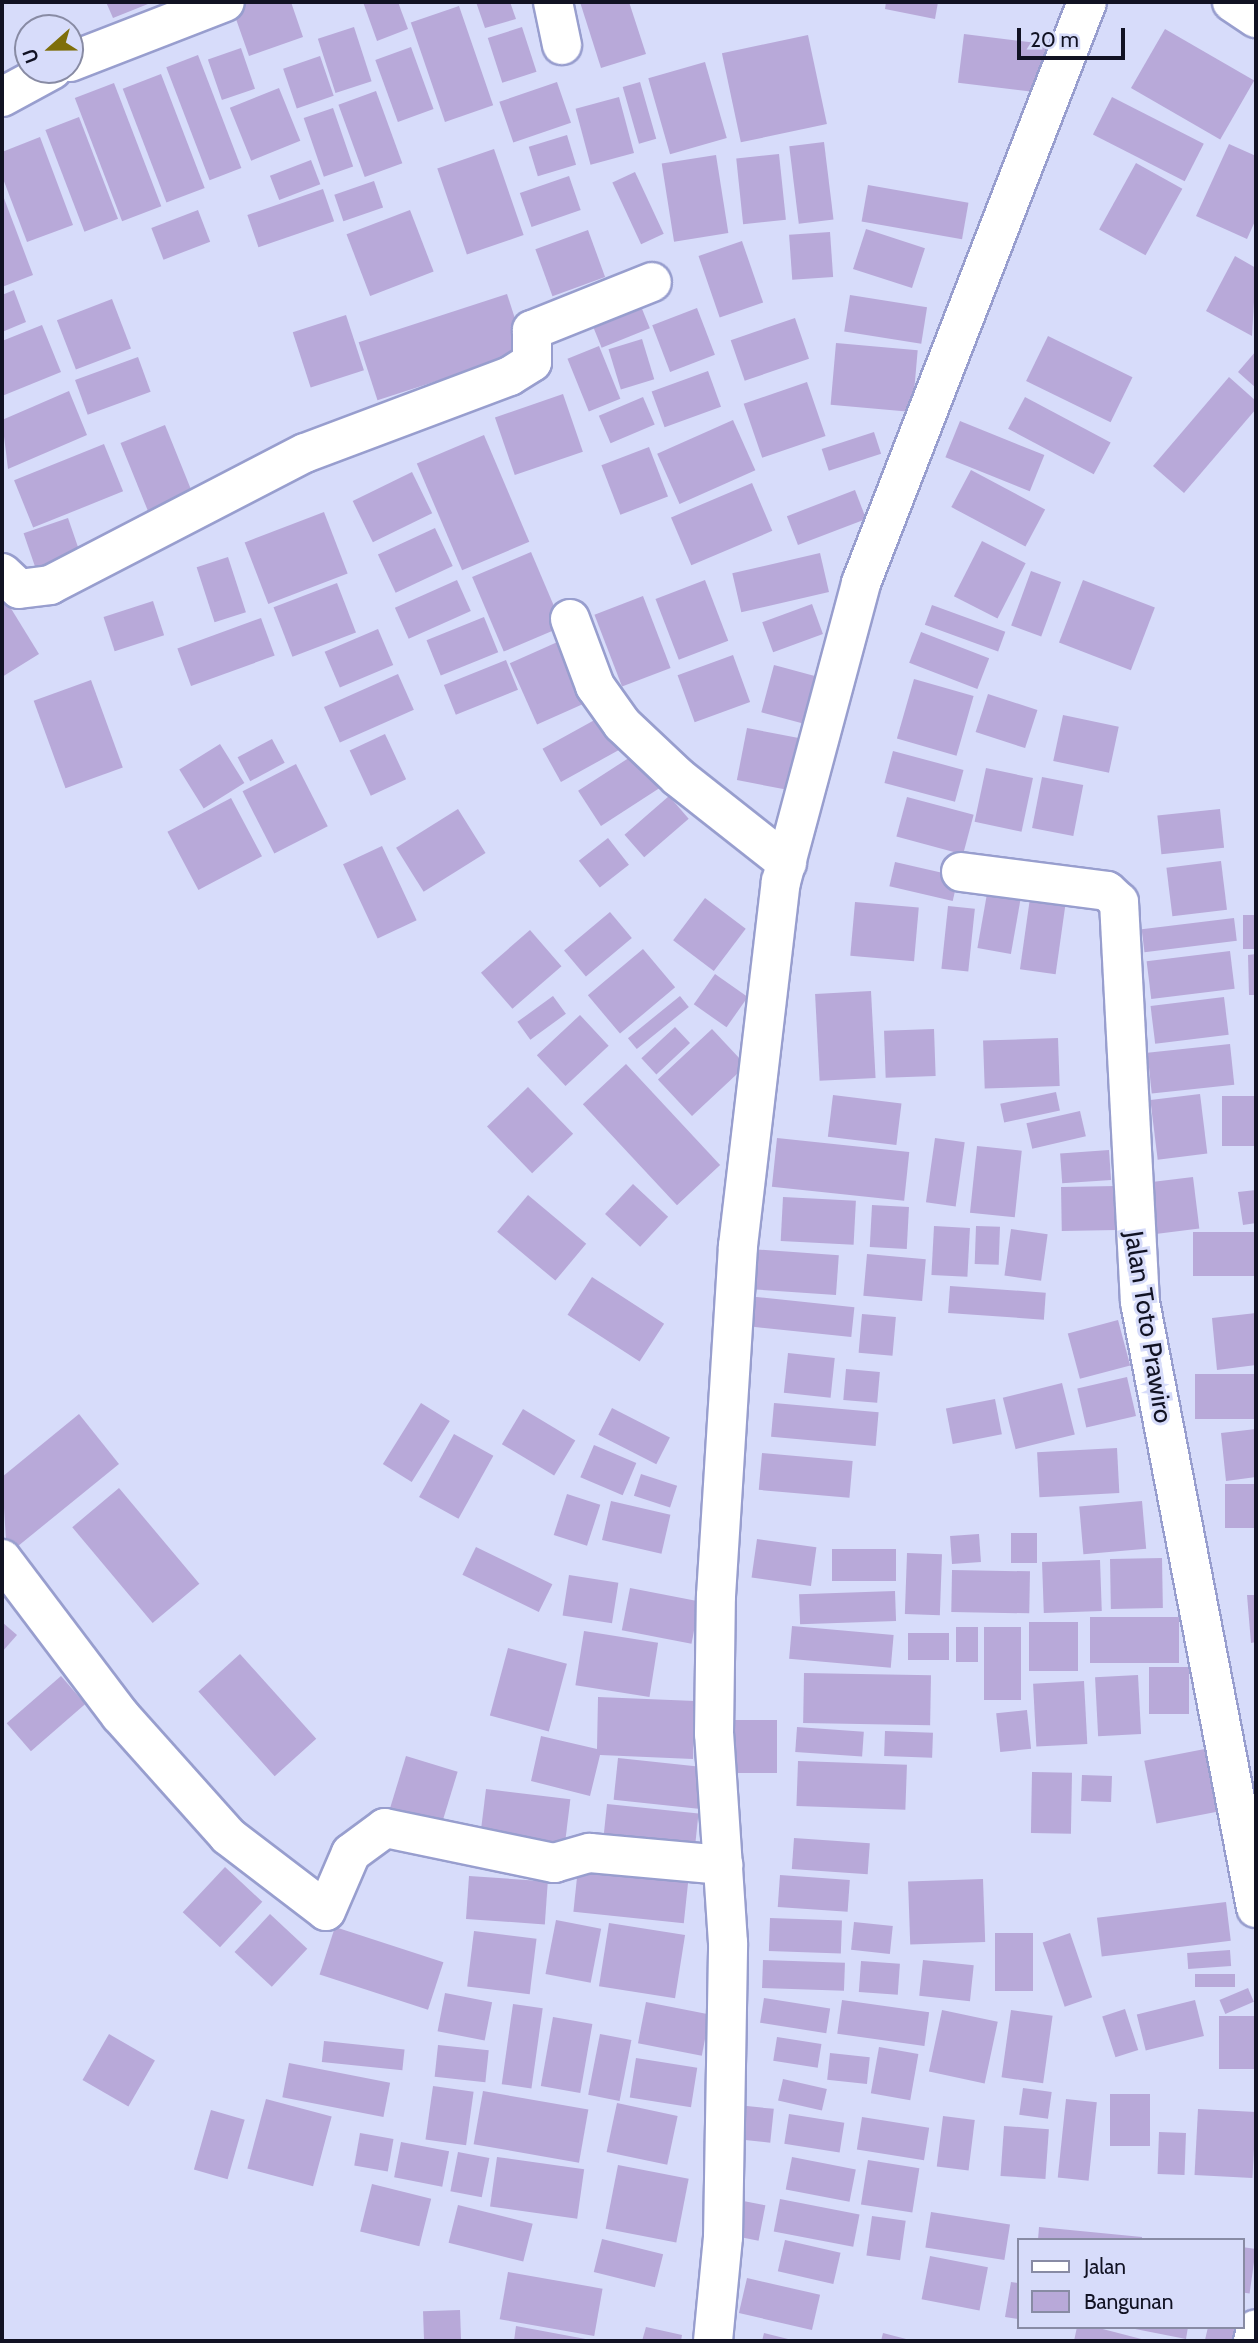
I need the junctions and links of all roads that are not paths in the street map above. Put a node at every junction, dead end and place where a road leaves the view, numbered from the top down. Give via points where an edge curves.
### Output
1 (225, 2) edge
2 (553, 2) edge
3 (1087, 2) edge
4 (1232, 2) edge
5 (155, 13) edge
6 (1256, 18) edge
7 (562, 45) dead end
8 (84, 54) edge
9 (26, 84) edge
10 (2, 97) edge
11 (652, 282) dead end
12 (2, 573) edge
13 (570, 619) dead end
14 (787, 863) junction
15 (961, 872) dead end
16 (2, 1559) edge
17 (723, 1866) junction
18 (1256, 1908) edge
19 (1256, 2329) edge
20 (713, 2341) edge
21 (1253, 2341) edge

1 - 5 street
2 - 7 street
3 - 14 street via 861,583
4 - 6 street
5 - 8 street
9 - 10 street
11 - 12 street via 532,330 532,362 510,376 305,453 50,585 19,589
13 - 14 street via 595,685 622,724 678,777
14 - 17 street via 758,1034 716,1596 714,1734
15 - 18 street, Jalan Toto Prawiro via 1107,891 1119,902 1140,1302
16 - 17 street via 120,1715 228,1836 326,1910 351,1853 385,1828 554,1863 590,1853
17 - 20 street via 726,2102
19 - 21 street

